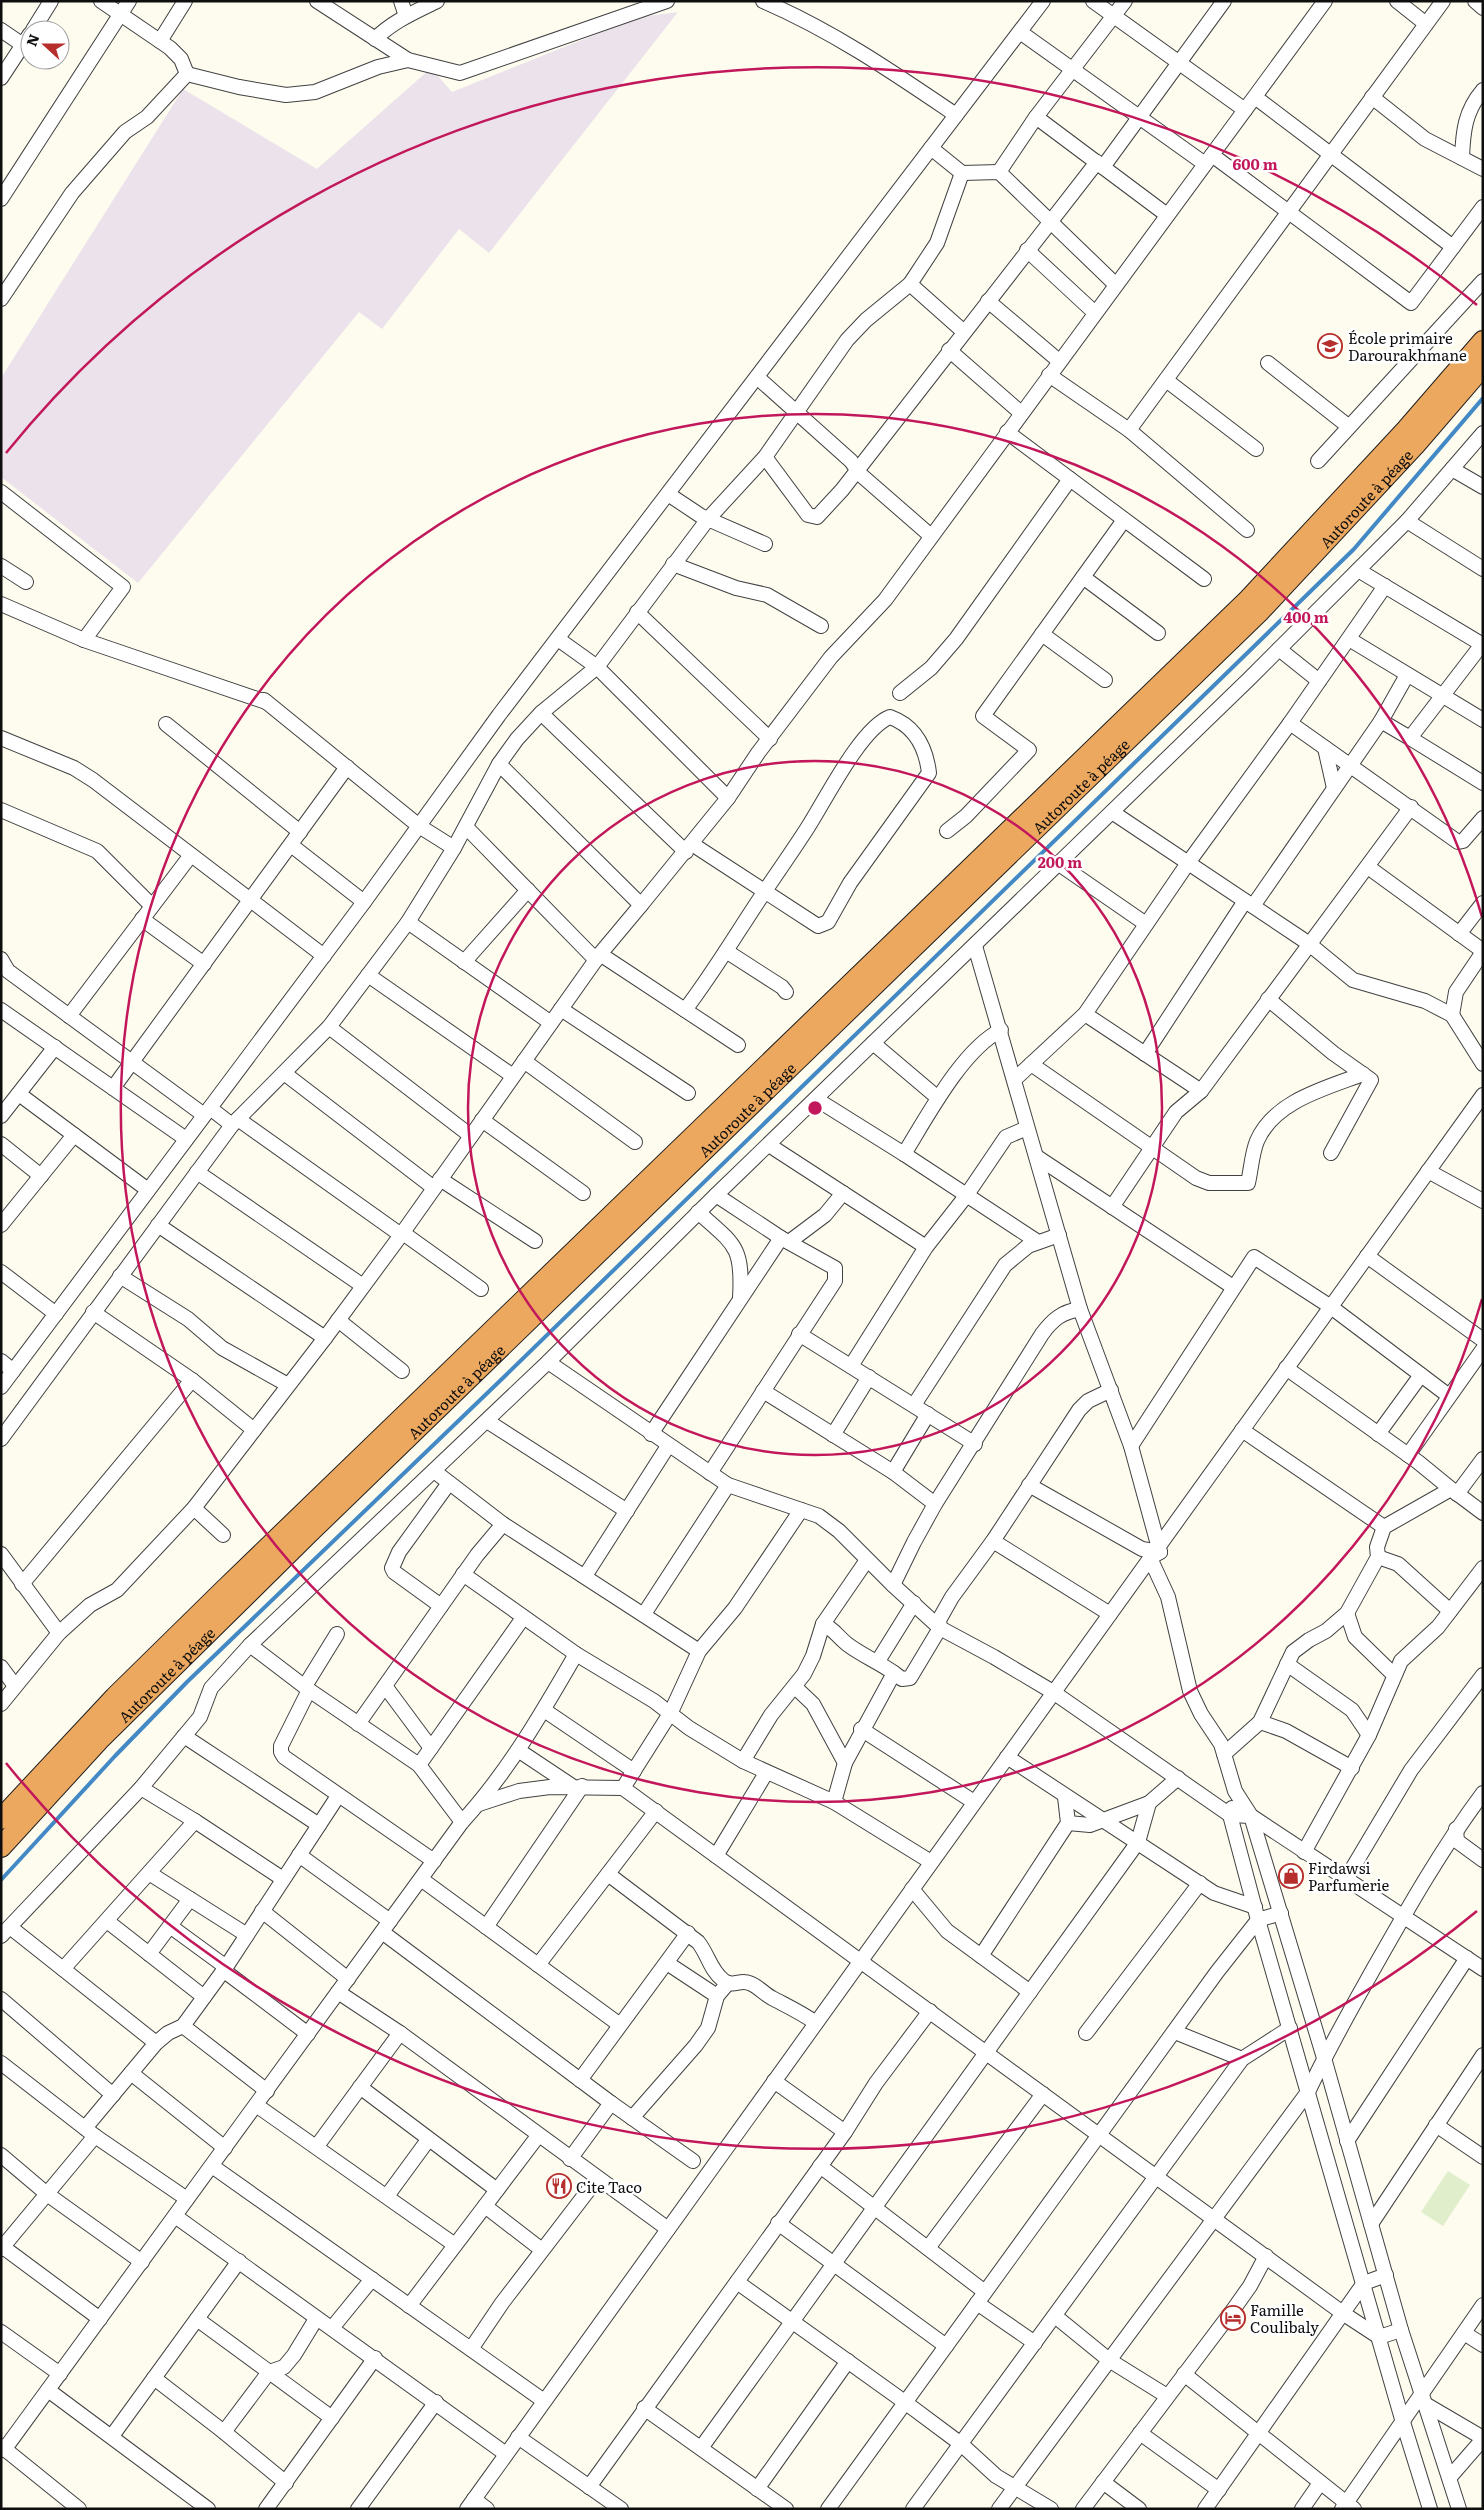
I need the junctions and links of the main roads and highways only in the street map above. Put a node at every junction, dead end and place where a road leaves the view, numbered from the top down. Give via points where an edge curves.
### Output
1 (1483, 341) edge
2 (1483, 366) edge
3 (1, 1818) edge
4 (1, 1847) edge

1 - 3 highway via 1406,430 1247,600 224,1590
2 - 4 highway, Autoroute à péage via 1384,479 1260,611 296,1545 99,1740

